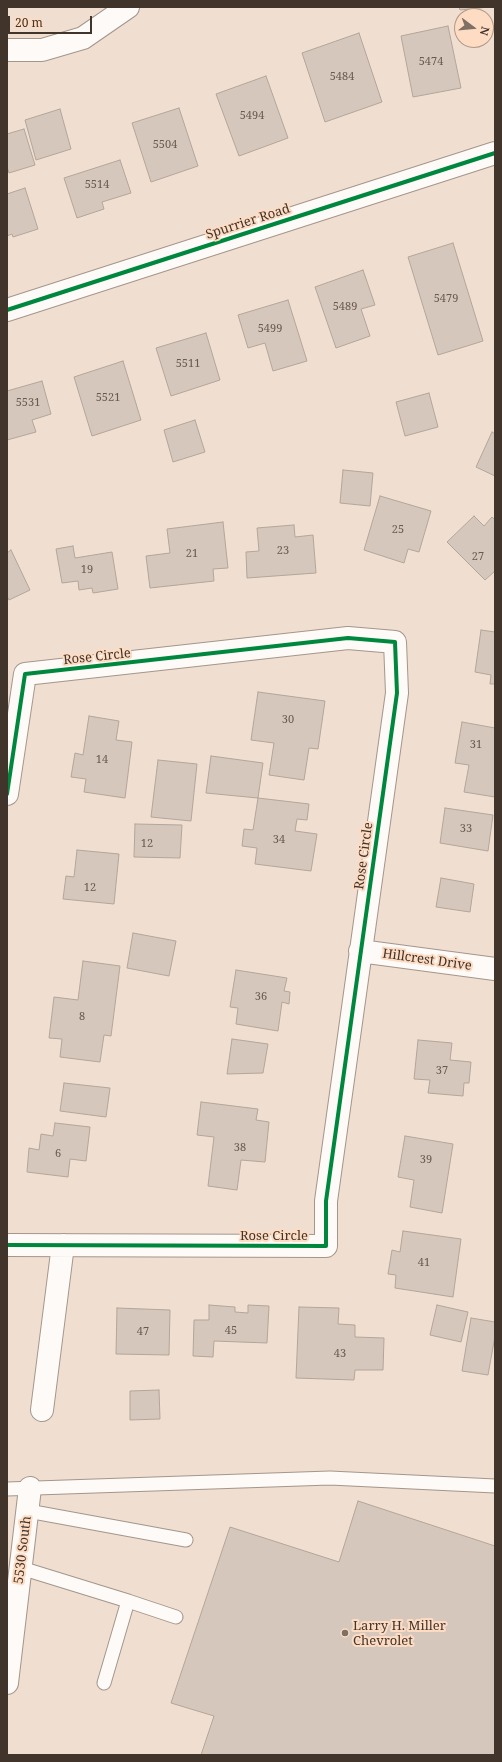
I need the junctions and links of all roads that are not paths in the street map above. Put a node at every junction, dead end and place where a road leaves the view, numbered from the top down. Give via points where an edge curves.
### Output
1 (116, 11) edge
2 (7, 50) edge
3 (495, 153) edge
4 (7, 310) edge
5 (7, 794) edge
6 (360, 951) junction
7 (495, 969) edge
8 (63, 1244) junction
9 (7, 1245) edge
10 (42, 1410) dead end
11 (495, 1486) edge
12 (30, 1488) junction
13 (7, 1489) edge
14 (28, 1511) junction
15 (186, 1540) dead end
16 (21, 1568) junction
17 (128, 1601) junction
18 (176, 1617) dead end
19 (104, 1683) dead end
20 (7, 1684) edge

1 - 2 street via 82,38 42,50
3 - 4 street, Spurrier Road
5 - 6 street, Rose Circle via 25,674 348,638 395,642 397,693
6 - 7 street, Hillcrest Drive
6 - 8 street, Rose Circle via 326,1201 326,1246
8 - 9 street, Rose Circle
8 - 10 street
11 - 12 lane via 330,1478
12 - 13 lane
12 - 14 street, 5530 South
14 - 15 lane
14 - 16 street, 5530 South
16 - 17 lane
16 - 20 street, 5530 South
17 - 18 lane
17 - 19 lane

